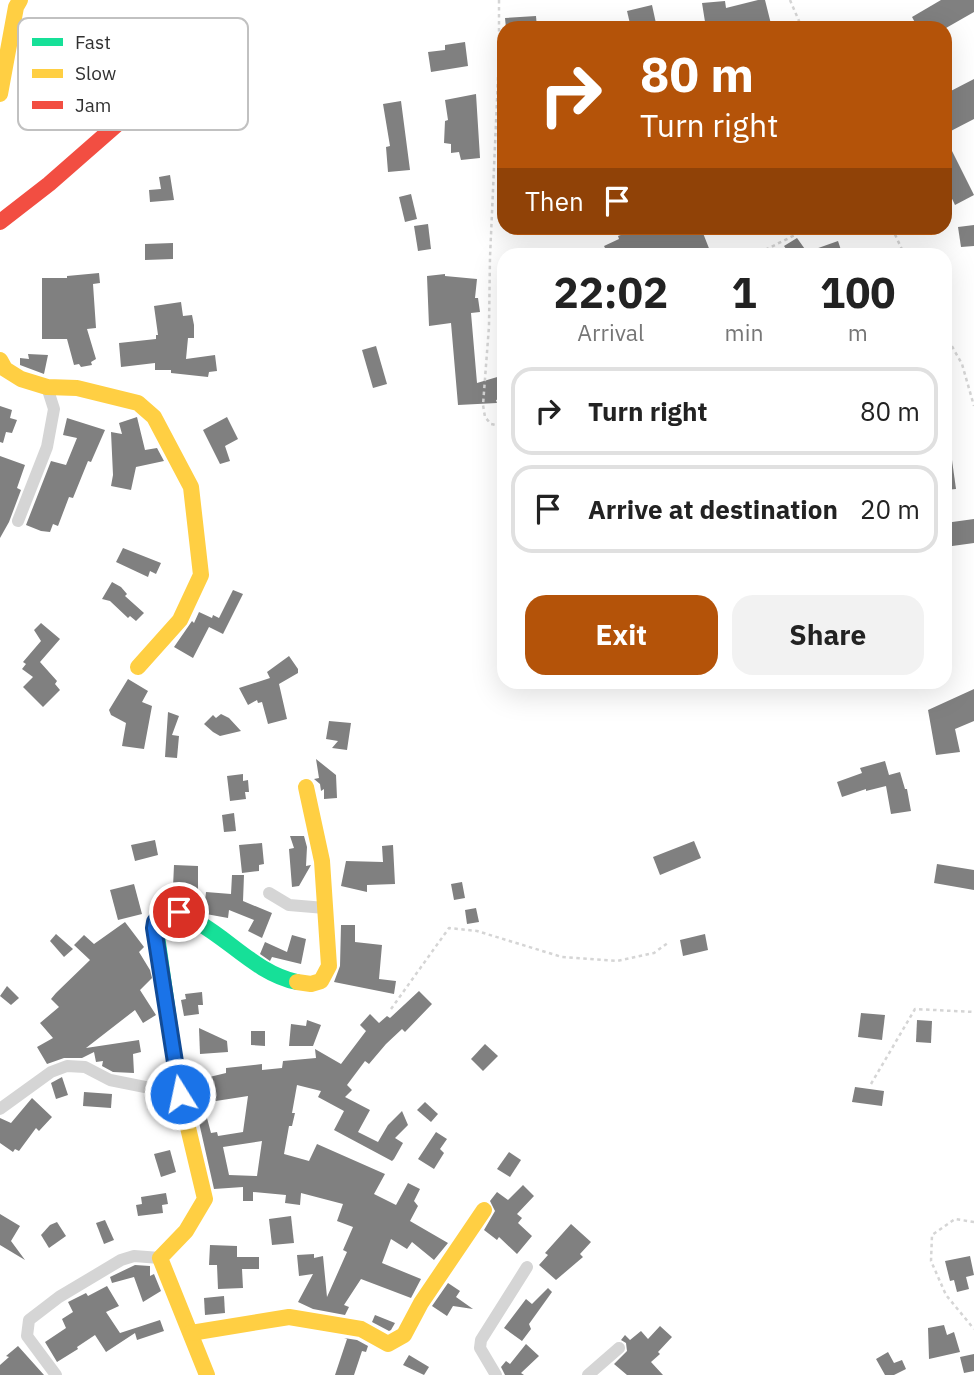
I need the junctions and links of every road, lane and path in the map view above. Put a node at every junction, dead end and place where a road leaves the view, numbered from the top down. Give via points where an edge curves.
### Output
1 (20, 0) edge
2 (499, 0) edge
3 (790, 0) edge
4 (499, 21) edge
5 (799, 21) edge
6 (0, 94) edge
7 (497, 106) edge
8 (111, 130) edge
9 (0, 222) edge
10 (795, 235) edge
11 (770, 248) edge
12 (952, 346) edge
13 (0, 360) edge
14 (47, 387) junction
15 (974, 406) edge
16 (497, 425) edge
17 (18, 521) dead end
18 (138, 667) dead end
19 (306, 787) dead end
20 (269, 893) dead end
21 (326, 908) junction
22 (669, 942) dead end
23 (391, 1009) dead end
24 (974, 1012) edge
25 (872, 1084) dead end
26 (180, 1094) junction
27 (0, 1109) edge
28 (484, 1210) dead end
29 (974, 1222) edge
30 (160, 1258) junction
31 (527, 1267) dead end
32 (974, 1329) edge
33 (191, 1333) junction
34 (618, 1348) dead end
35 (56, 1375) edge
36 (207, 1375) edge
37 (496, 1375) edge
38 (588, 1375) edge

1 - 6 street
2 - 4 path
3 - 5 path
7 - 16 path via 483,405 485,417
8 - 9 street
10 - 11 path
12 - 15 path
13 - 14 street via 21,379
14 - 17 street via 54,409 47,447
14 - 18 street via 77,388 138,403 154,417 191,487 201,575 180,620
19 - 21 street via 323,862
20 - 21 street via 289,905
21 - 26 street via 329,966 321,981 313,984 269,975 179,912 159,915 154,928
22 - 23 path via 654,953 617,961 562,957 477,930 449,928
24 - 25 path via 915,1009
26 - 27 street via 67,1066 51,1072
26 - 30 street via 205,1203
28 - 33 street via 398,1340 388,1344 361,1328 289,1317
29 - 32 path via 955,1219 932,1235 931,1261 946,1295
30 - 33 street
30 - 35 street via 121,1260 29,1320 27,1336
31 - 37 street via 481,1340 480,1348
33 - 36 street
34 - 38 street

